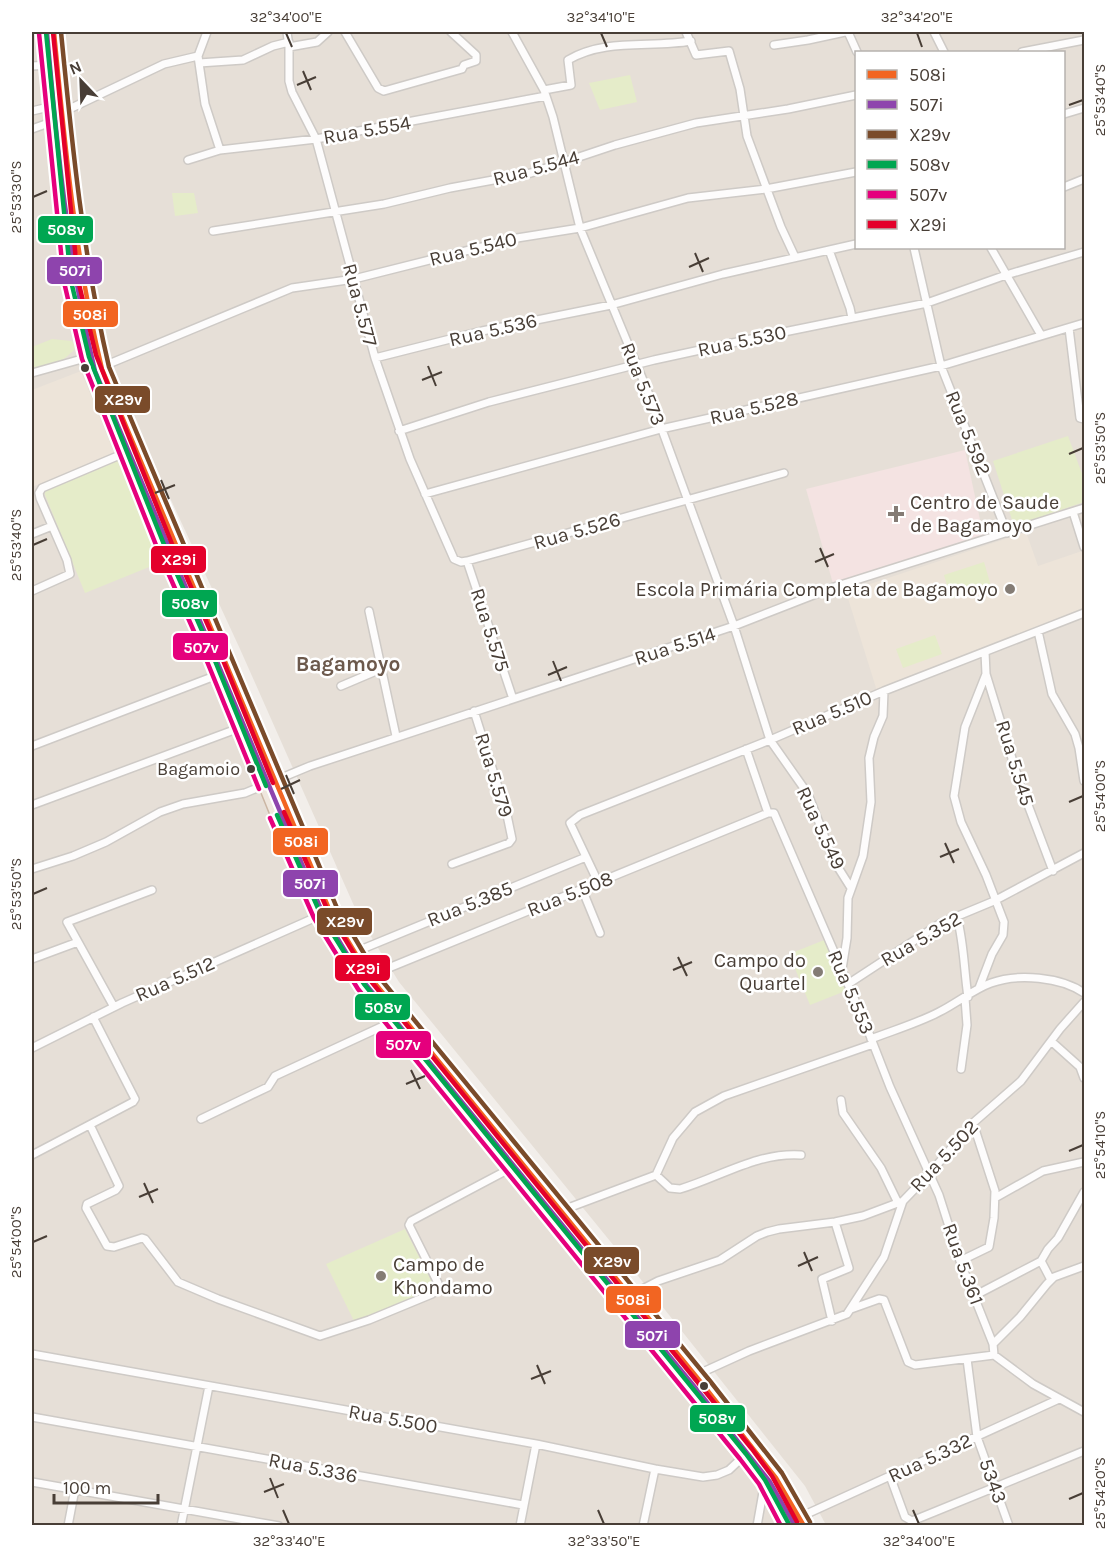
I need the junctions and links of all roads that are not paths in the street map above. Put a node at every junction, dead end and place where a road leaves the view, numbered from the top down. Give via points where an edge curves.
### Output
1 (46, 32) edge
2 (54, 32) edge
3 (207, 32) edge
4 (287, 32) edge
5 (328, 32) edge
6 (345, 32) edge
7 (451, 32) edge
8 (512, 32) edge
9 (686, 32) edge
10 (846, 32) edge
11 (934, 32) edge
12 (1084, 40) edge
13 (691, 41) junction
14 (289, 44) junction
15 (774, 45) dead end
16 (856, 51) edge
17 (944, 51) edge
18 (1027, 51) edge
19 (198, 60) junction
20 (49, 65) junction
21 (32, 66) edge
22 (545, 93) junction
23 (855, 95) edge
24 (1084, 108) edge
25 (32, 111) edge
26 (56, 113) junction
27 (1065, 114) edge
28 (745, 115) junction
29 (32, 129) edge
30 (316, 139) junction
31 (220, 150) junction
32 (188, 160) dead end
33 (564, 162) junction
34 (855, 172) edge
35 (1084, 179) edge
36 (1065, 187) edge
37 (766, 189) junction
38 (334, 211) junction
39 (580, 228) junction
40 (213, 231) dead end
41 (855, 244) edge
42 (914, 249) edge
43 (992, 249) edge
44 (829, 250) junction
45 (1084, 252) edge
46 (795, 257) junction
47 (1006, 275) junction
48 (354, 279) junction
49 (927, 303) junction
50 (611, 305) junction
51 (852, 318) junction
52 (1084, 323) edge
53 (1069, 328) junction
54 (1041, 335) junction
55 (89, 357) junction
56 (375, 358) junction
57 (637, 366) junction
58 (941, 366) junction
59 (102, 369) junction
60 (32, 372) edge
61 (1084, 419) edge
62 (661, 429) junction
63 (399, 431) junction
64 (127, 452) junction
65 (784, 473) dead end
66 (425, 494) junction
67 (687, 500) junction
68 (1084, 508) edge
69 (1073, 512) junction
70 (52, 526) junction
71 (1007, 533) junction
72 (32, 534) edge
73 (1084, 547) edge
74 (467, 561) junction
75 (32, 591) edge
76 (369, 611) dead end
77 (1084, 614) edge
78 (734, 626) junction
79 (1038, 631) junction
80 (985, 652) junction
81 (381, 669) junction
82 (220, 674) junction
83 (986, 674) junction
84 (341, 686) dead end
85 (884, 691) junction
86 (513, 699) junction
87 (474, 711) junction
88 (242, 727) junction
89 (396, 736) junction
90 (770, 740) junction
91 (32, 746) edge
92 (746, 749) junction
93 (1082, 753) edge
94 (1084, 781) edge
95 (271, 784) junction
96 (32, 805) edge
97 (770, 813) junction
98 (283, 815) junction
99 (1084, 853) edge
100 (586, 857) junction
101 (452, 864) dead end
102 (32, 868) edge
103 (1053, 871) junction
104 (597, 882) junction
105 (851, 888) junction
106 (582, 889) junction
107 (152, 890) dead end
108 (1000, 898) junction
109 (321, 915) junction
110 (957, 917) junction
111 (600, 933) dead end
112 (78, 942) junction
113 (355, 952) junction
114 (32, 959) edge
115 (842, 969) junction
116 (369, 976) junction
117 (848, 984) junction
118 (979, 988) junction
119 (1084, 993) edge
120 (966, 997) junction
121 (1084, 1002) edge
122 (114, 1007) junction
123 (93, 1017) junction
124 (394, 1021) junction
125 (1051, 1041) junction
126 (872, 1042) junction
127 (32, 1048) edge
128 (1082, 1067) edge
129 (961, 1069) dead end
130 (1084, 1078) edge
131 (841, 1100) dead end
132 (201, 1119) dead end
133 (973, 1123) junction
134 (90, 1125) junction
135 (32, 1155) edge
136 (801, 1155) dead end
137 (1084, 1162) edge
138 (513, 1167) junction
139 (930, 1173) junction
140 (657, 1175) junction
141 (1084, 1192) edge
142 (995, 1198) junction
143 (900, 1202) junction
144 (560, 1211) junction
145 (835, 1222) junction
146 (960, 1261) junction
147 (1041, 1261) junction
148 (1084, 1266) edge
149 (1051, 1280) junction
150 (629, 1296) junction
151 (974, 1296) junction
152 (851, 1309) junction
153 (832, 1321) junction
154 (993, 1344) junction
155 (32, 1354) edge
156 (993, 1355) junction
157 (967, 1359) junction
158 (694, 1377) junction
159 (209, 1386) junction
160 (1059, 1399) junction
161 (1084, 1412) edge
162 (32, 1417) edge
163 (977, 1437) junction
164 (536, 1444) junction
165 (198, 1446) junction
166 (1084, 1451) edge
167 (745, 1454) junction
168 (655, 1469) junction
169 (890, 1476) junction
170 (765, 1480) junction
171 (32, 1482) edge
172 (995, 1486) junction
173 (75, 1489) junction
174 (523, 1505) junction
175 (185, 1508) junction
176 (798, 1523) edge
177 (69, 1526) edge
178 (182, 1526) edge
179 (279, 1526) edge
180 (520, 1526) edge
181 (643, 1526) edge
182 (757, 1526) edge
183 (1009, 1526) edge

1 - 20 highway
2 - 26 highway
3 - 19 street
4 - 14 street, Rua 5.577
5 - 14 street via 317,42
6 - 7 street via 378,88 384,91 476,61 476,55
8 - 22 street, Rua 5.573
9 - 13 street
10 - 15 street
10 - 16 street
11 - 17 street
12 - 18 street
13 - 22 street, Rua 5.554 via 623,44 584,52 568,60 571,85
13 - 28 street via 696,55 729,51
14 - 19 street via 273,46 243,60
14 - 30 street, Rua 5.577 via 292,92
19 - 26 street via 164,64
19 - 31 street via 205,104
20 - 21 street
20 - 26 highway
22 - 30 street, Rua 5.554
22 - 33 street, Rua 5.573
23 - 28 street, Rua 5.544
24 - 27 street
25 - 26 street
26 - 29 street
26 - 55 highway via 72,281
26 - 59 highway via 90,325
28 - 33 street, Rua 5.544 via 663,131
28 - 37 street via 747,136
30 - 31 street, Rua 5.554
30 - 38 street, Rua 5.577
31 - 32 street, Rua 5.554
33 - 38 street, Rua 5.544 via 531,173
33 - 39 street, Rua 5.573
34 - 37 street, Rua 5.540
35 - 36 street
37 - 39 street, Rua 5.540 via 688,198
37 - 46 street
38 - 40 street, Rua 5.544
38 - 48 street, Rua 5.577
39 - 48 street, Rua 5.540 via 517,238
39 - 50 street, Rua 5.573
41 - 44 street, Rua 5.536
42 - 49 street, Rua 5.592
43 - 47 street
44 - 46 street, Rua 5.536
44 - 51 street
45 - 47 street, Rua 5.530
46 - 50 street, Rua 5.536
47 - 49 street, Rua 5.530
47 - 54 street
48 - 56 street, Rua 5.577
48 - 59 street, Rua 5.540 via 314,283 274,294
49 - 51 street, Rua 5.530
49 - 58 street, Rua 5.592
50 - 56 street, Rua 5.536
50 - 57 street, Rua 5.573
51 - 57 street, Rua 5.530
52 - 53 street, Rua 5.528
53 - 54 street, Rua 5.528
53 - 61 street via 1080,418
54 - 58 street, Rua 5.528
55 - 60 street
55 - 64 highway
56 - 63 street, Rua 5.577
57 - 62 street, Rua 5.573
57 - 63 street, Rua 5.530 via 489,402
58 - 62 street, Rua 5.528
58 - 71 street, Rua 5.592
59 - 95 highway
62 - 66 street, Rua 5.528
62 - 67 street, Rua 5.573
63 - 66 street, Rua 5.577
64 - 70 street via 42,488 40,498
64 - 82 highway
65 - 67 street, Rua 5.526
66 - 74 street, Rua 5.577 via 454,559
67 - 74 street, Rua 5.526
67 - 78 street, Rua 5.573
68 - 69 street, Rua 5.514
69 - 71 street, Rua 5.514
69 - 73 street
70 - 72 street
70 - 75 street via 70,574
71 - 78 street, Rua 5.514 via 834,587
74 - 86 street, Rua 5.575
76 - 81 street
77 - 79 street, Rua 5.510
78 - 86 street, Rua 5.514
78 - 90 street, Rua 5.573
79 - 80 street, Rua 5.510
79 - 93 street via 1052,694
80 - 83 street, Rua 5.545
80 - 85 street, Rua 5.510
81 - 84 street
81 - 89 street
82 - 88 highway
82 - 91 street
83 - 103 street, Rua 5.545 via 1024,796
83 - 108 street via 965,727 954,800 961,822
85 - 90 street, Rua 5.510
85 - 105 street via 883,716 869,758 872,802 860,866
86 - 87 street, Rua 5.514
87 - 89 street, Rua 5.514
87 - 101 street, Rua 5.579 via 512,839
88 - 95 highway
88 - 96 street
89 - 95 street, Rua 5.514
90 - 92 street, Rua 5.510
90 - 105 street, Rua 5.549 via 808,794 834,861
92 - 97 street, Rua 5.553
92 - 100 street, Rua 5.510 via 580,815 570,823
93 - 94 street
95 - 98 highway
95 - 102 street, Rua 5.514 via 160,812 74,856
97 - 104 street, Rua 5.508
97 - 115 street, Rua 5.553 via 777,815
98 - 109 highway via 282,828
98 - 113 highway via 330,911
99 - 103 street, Rua 5.352
100 - 104 street
100 - 113 street, Rua 5.385
103 - 108 street, Rua 5.352
104 - 106 street, Rua 5.508
105 - 115 street
106 - 111 street
106 - 116 street, Rua 5.508
107 - 112 street via 67,922
108 - 110 street, Rua 5.352
108 - 118 street via 1003,935
109 - 122 street, Rua 5.512
109 - 124 highway via 364,984
110 - 117 street, Rua 5.352 via 903,946
110 - 120 street
112 - 114 street
112 - 122 street
113 - 116 highway
115 - 117 street, Rua 5.553
116 - 144 highway
117 - 126 street, Rua 5.553
118 - 119 street via 1004,979 1024,978 1064,982
118 - 120 street
120 - 126 street
120 - 129 street
121 - 125 street, Rua 5.502
122 - 123 street, Rua 5.512
123 - 127 street, Rua 5.512
123 - 134 street via 135,1099
124 - 132 street via 275,1076 268,1087
124 - 138 highway
125 - 128 street
125 - 133 street, Rua 5.502 via 1021,1080
126 - 139 street, Rua 5.553
126 - 140 street via 724,1096 695,1112 672,1138
128 - 130 street
131 - 143 street via 843,1113
133 - 139 street, Rua 5.502
133 - 142 street
134 - 135 street
134 - 138 street via 119,1186 86,1208 107,1246 145,1239 178,1282 320,1336 432,1294 438,1283 409,1225 411,1221
136 - 140 street via 765,1158 674,1190
137 - 142 street via 1043,1171
138 - 167 highway
139 - 143 street, Rua 5.502
139 - 146 street, Rua 5.361
140 - 144 street
141 - 147 street
142 - 146 street via 989,1247
143 - 145 street
143 - 152 street, Rua 5.502 via 884,1257
144 - 150 highway
145 - 150 street via 767,1232 720,1260 658,1281
145 - 153 street via 849,1268 822,1279
146 - 151 street, Rua 5.361
147 - 149 street
147 - 151 street
148 - 149 street
149 - 154 street
150 - 158 highway
151 - 154 street, Rua 5.361
152 - 153 street, Rua 5.502
152 - 157 street via 884,1300 908,1362 915,1365
153 - 158 street, Rua 5.502 via 749,1351
154 - 156 street, Rua 5.361
155 - 159 street, Rua 5.500
156 - 157 street
156 - 160 street
157 - 163 street, 5343
158 - 176 highway via 777,1478
159 - 164 street, Rua 5.500
159 - 165 street
160 - 161 street
160 - 163 street, Rua 5.332
162 - 165 street, Rua 5.336
163 - 169 street, Rua 5.332
163 - 172 street, 5343
164 - 168 street, Rua 5.500
164 - 174 street
165 - 174 street, Rua 5.336
165 - 175 street
166 - 172 street
167 - 168 street, Rua 5.500 via 729,1470 717,1475 703,1477
167 - 170 highway
168 - 181 street
169 - 172 street via 905,1517 912,1521
169 - 176 street, Rua 5.332
170 - 176 highway
170 - 182 street
171 - 173 street
172 - 183 street, 5343
173 - 175 street
173 - 177 street
174 - 180 street
175 - 178 street
175 - 179 street

